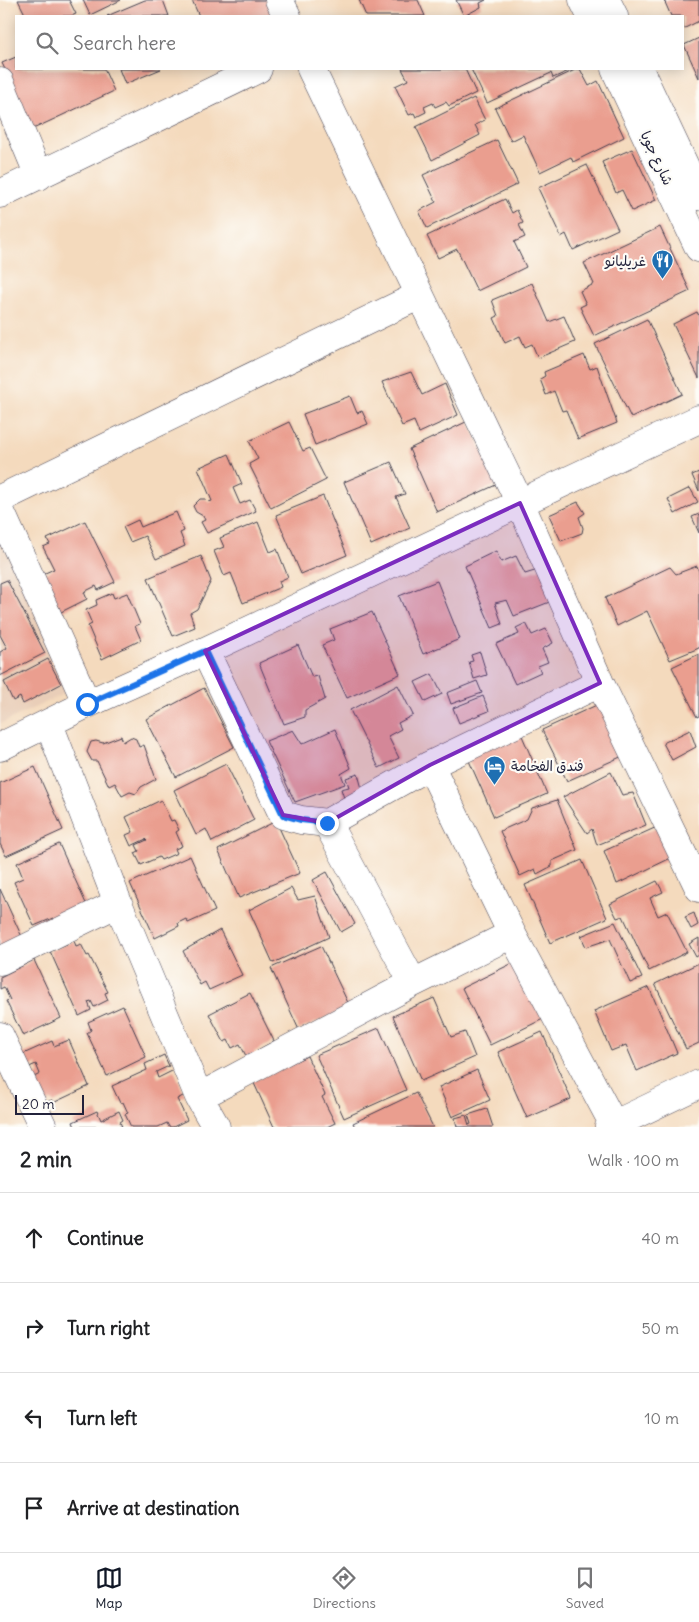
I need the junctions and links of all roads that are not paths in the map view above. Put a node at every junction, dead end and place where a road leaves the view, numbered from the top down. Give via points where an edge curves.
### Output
1 (279, 0) edge
2 (583, 0) edge
3 (606, 0) edge
4 (286, 15) edge
5 (590, 15) edge
6 (614, 15) edge
7 (256, 70) edge
8 (311, 70) edge
9 (615, 70) edge
10 (638, 70) edge
11 (0, 82) edge
12 (39, 176) junction
13 (0, 194) edge
14 (699, 196) edge
15 (699, 248) edge
16 (420, 295) junction
17 (699, 419) edge
18 (0, 499) edge
19 (520, 503) junction
20 (0, 510) edge
21 (205, 651) junction
22 (600, 683) junction
23 (87, 704) junction
24 (49, 724) junction
25 (0, 747) edge
26 (430, 764) junction
27 (327, 823) junction
28 (699, 888) edge
29 (118, 903) junction
30 (512, 934) junction
31 (0, 961) edge
32 (413, 983) junction
33 (0, 1036) edge
34 (699, 1084) edge
35 (199, 1097) junction
36 (612, 1126) edge
37 (43, 1127) edge
38 (216, 1127) edge

1 - 4 street
2 - 5 street
3 - 6 street
7 - 12 street
8 - 16 street
9 - 15 street, شارع جوبا
10 - 14 street, شارع جوبا
11 - 12 street
12 - 13 street
16 - 18 street
16 - 19 street
17 - 19 street
19 - 21 street
19 - 22 street
20 - 23 street
21 - 23 street
21 - 27 street via 283,815
22 - 26 street
22 - 28 street
23 - 24 street
24 - 25 street
24 - 29 street
26 - 27 street
26 - 30 street
27 - 32 street
29 - 31 street
29 - 35 street
30 - 32 street
30 - 36 street
32 - 35 street
33 - 37 street
34 - 36 street
35 - 38 street

